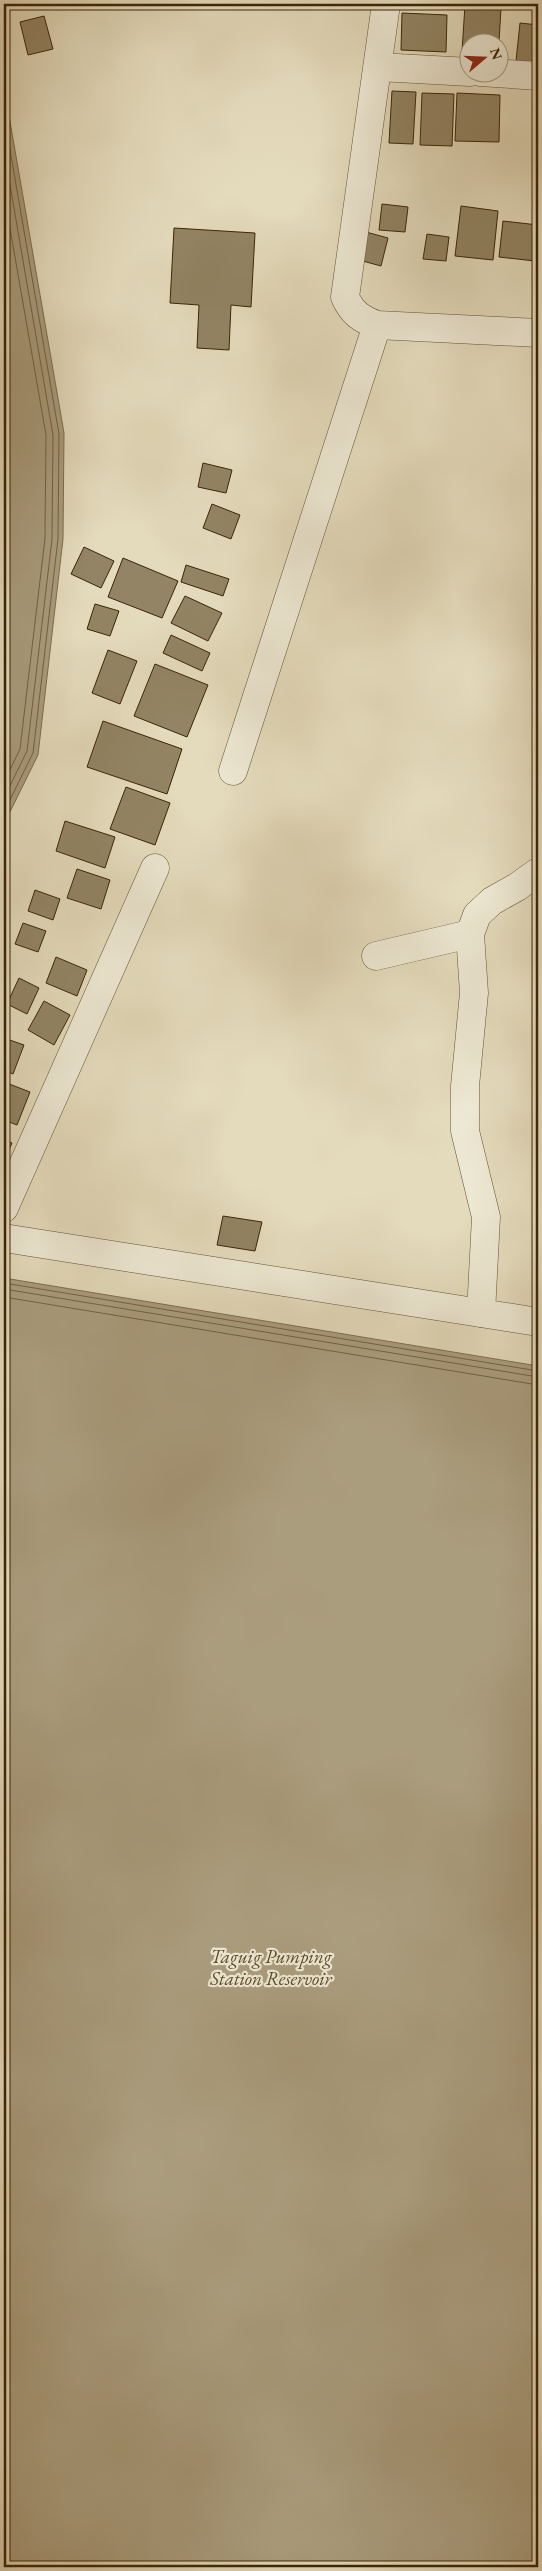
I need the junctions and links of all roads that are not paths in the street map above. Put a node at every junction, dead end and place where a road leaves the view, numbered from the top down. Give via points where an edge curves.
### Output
1 (386, 4) edge
2 (378, 67) junction
3 (460, 71) edge
4 (510, 74) edge
5 (538, 76) edge
6 (377, 325) junction
7 (538, 333) edge
8 (233, 771) dead end
9 (155, 868) dead end
10 (538, 872) edge
11 (470, 934) junction
12 (376, 956) dead end
13 (4, 1208) edge
14 (4, 1238) edge
15 (481, 1313) junction
16 (538, 1322) edge

1 - 2 street
2 - 3 street
2 - 6 street via 345,297 353,313
4 - 5 street
6 - 7 street
6 - 8 street
9 - 13 street
10 - 11 street via 492,901 477,915
11 - 12 street
11 - 15 street via 474,993 464,1086 465,1131 486,1217
14 - 15 street
15 - 16 street

